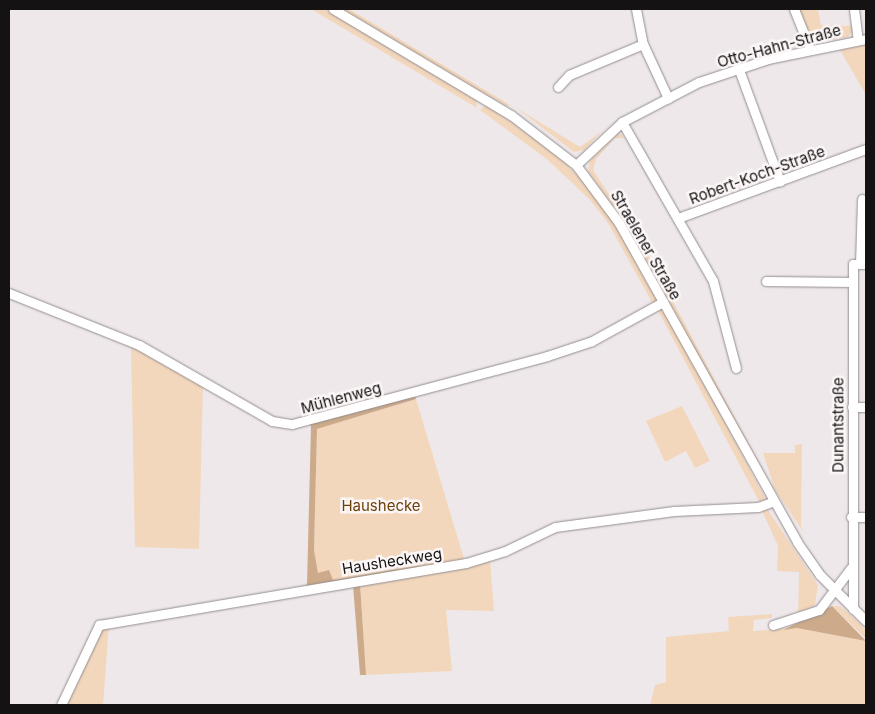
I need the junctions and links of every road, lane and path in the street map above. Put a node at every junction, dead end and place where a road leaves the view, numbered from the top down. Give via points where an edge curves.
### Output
1 (333, 9) edge
2 (636, 9) edge
3 (794, 9) edge
4 (854, 9) edge
5 (862, 39) edge
6 (643, 44) junction
7 (810, 49) junction
8 (738, 67) junction
9 (558, 87) dead end
10 (668, 98) junction
11 (622, 122) junction
12 (866, 149) edge
13 (576, 166) junction
14 (780, 182) junction
15 (862, 199) dead end
16 (678, 218) junction
17 (860, 264) edge
18 (766, 281) dead end
19 (852, 282) junction
20 (9, 293) edge
21 (663, 302) junction
22 (736, 368) dead end
23 (852, 407) junction
24 (866, 407) edge
25 (772, 502) junction
26 (851, 517) junction
27 (866, 517) edge
28 (852, 568) junction
29 (834, 591) junction
30 (853, 609) junction
31 (866, 621) edge
32 (773, 625) dead end
33 (61, 705) edge

1 - 13 street, Straelener Straße via 511,115
2 - 6 street
3 - 7 street
4 - 5 street
5 - 7 street, Otto-Hahn-Straße
6 - 9 street via 569,75
6 - 10 street
7 - 8 street, Otto-Hahn-Straße
8 - 10 street, Otto-Hahn-Straße
8 - 14 street
10 - 11 street, Otto-Hahn-Straße
11 - 13 street, Otto-Hahn-Straße
11 - 16 street, Robert-Koch-Straße
12 - 14 street, Robert-Koch-Straße
13 - 21 street, Straelener Straße via 606,200
14 - 16 street, Robert-Koch-Straße
15 - 17 street, Dunantstraße
16 - 22 street via 713,281
17 - 19 street, Dunantstraße
18 - 19 street
19 - 23 street, Dunantstraße
20 - 21 street, Mühlenweg via 139,345 272,420 292,424 548,356 592,341
21 - 25 street, Straelener Straße
23 - 24 street
23 - 26 street, Dunantstraße
25 - 29 street, Straelener Straße via 814,567
25 - 33 street, Hausheckweg via 758,507 674,511 554,528 505,551 466,563 99,625
26 - 27 street
26 - 28 street, Dunantstraße
28 - 29 street
28 - 30 street, Dunantstraße
29 - 30 street, Straelener Straße
29 - 32 street via 830,600 812,615
30 - 31 street, Straelener Straße

